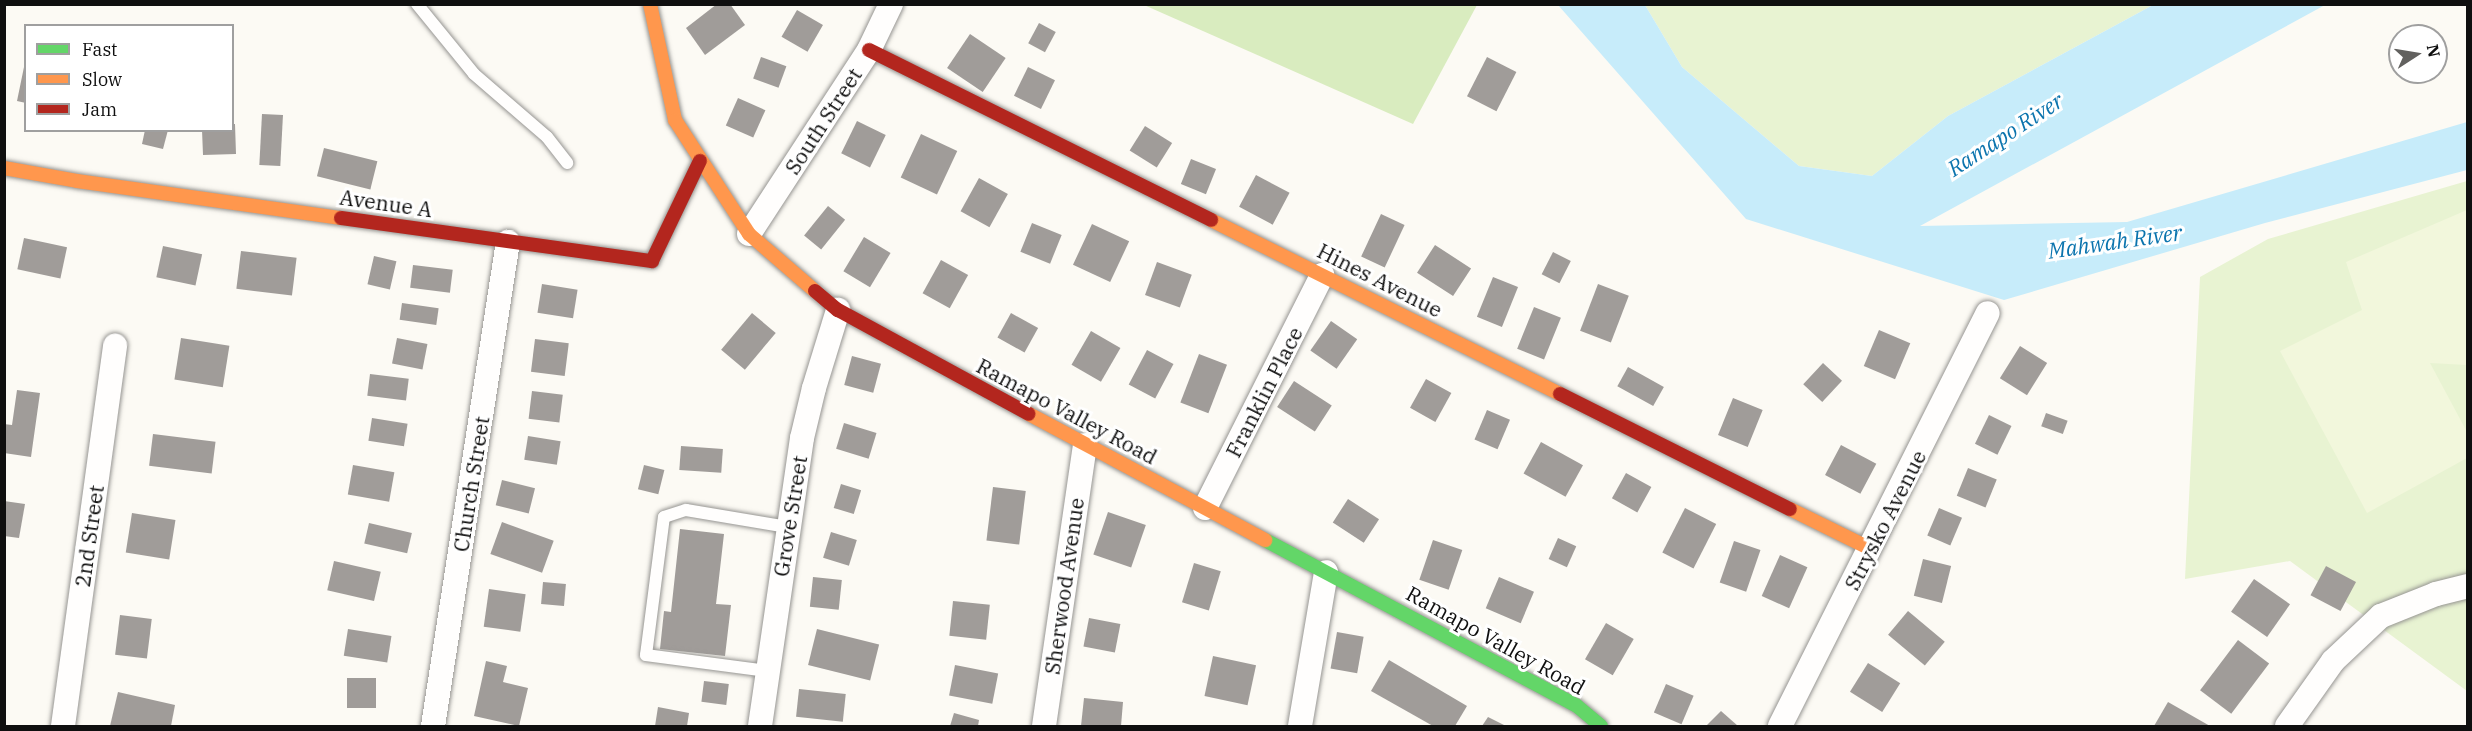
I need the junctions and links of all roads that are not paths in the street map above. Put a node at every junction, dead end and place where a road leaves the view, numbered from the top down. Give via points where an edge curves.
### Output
1 (417, 4) edge
2 (650, 4) edge
3 (891, 4) edge
4 (869, 50) junction
5 (700, 161) junction
6 (567, 163) dead end
7 (4, 168) edge
8 (749, 234) junction
9 (508, 242) junction
10 (1322, 275) junction
11 (838, 310) junction
12 (1988, 313) dead end
13 (115, 346) dead end
14 (1085, 445) junction
15 (1205, 508) junction
16 (788, 527) junction
17 (1871, 549) junction
18 (1326, 572) junction
19 (2468, 586) edge
20 (767, 671) junction
21 (63, 726) edge
22 (433, 726) edge
23 (760, 726) edge
24 (1044, 726) edge
25 (1300, 726) edge
26 (1601, 726) edge
27 (1780, 726) edge
28 (2288, 726) edge

1 - 6 lane via 474,74 547,137
2 - 5 street, Ramapo Valley Road via 675,120
3 - 4 street, South Street
4 - 8 street, South Street
4 - 10 street, Hines Avenue
5 - 8 street, Ramapo Valley Road
5 - 9 street, Avenue A via 652,261
7 - 9 street, Avenue A
8 - 11 street, Ramapo Valley Road
9 - 22 street, Church Street
10 - 15 street, Franklin Place
10 - 17 street, Hines Avenue
11 - 14 street, Ramapo Valley Road
11 - 16 street, Grove Street via 804,428
12 - 17 street, Strysko Avenue
13 - 21 street, 2nd Street
14 - 15 street, Ramapo Valley Road
14 - 24 street, Sherwood Avenue
15 - 18 street, Ramapo Valley Road
16 - 20 street, Grove Street
16 - 20 lane via 686,510 664,518 645,656
17 - 27 street, Strysko Avenue
18 - 25 street
18 - 26 street, Ramapo Valley Road via 1577,706
19 - 28 street via 2381,616 2333,661
20 - 23 street, Grove Street

